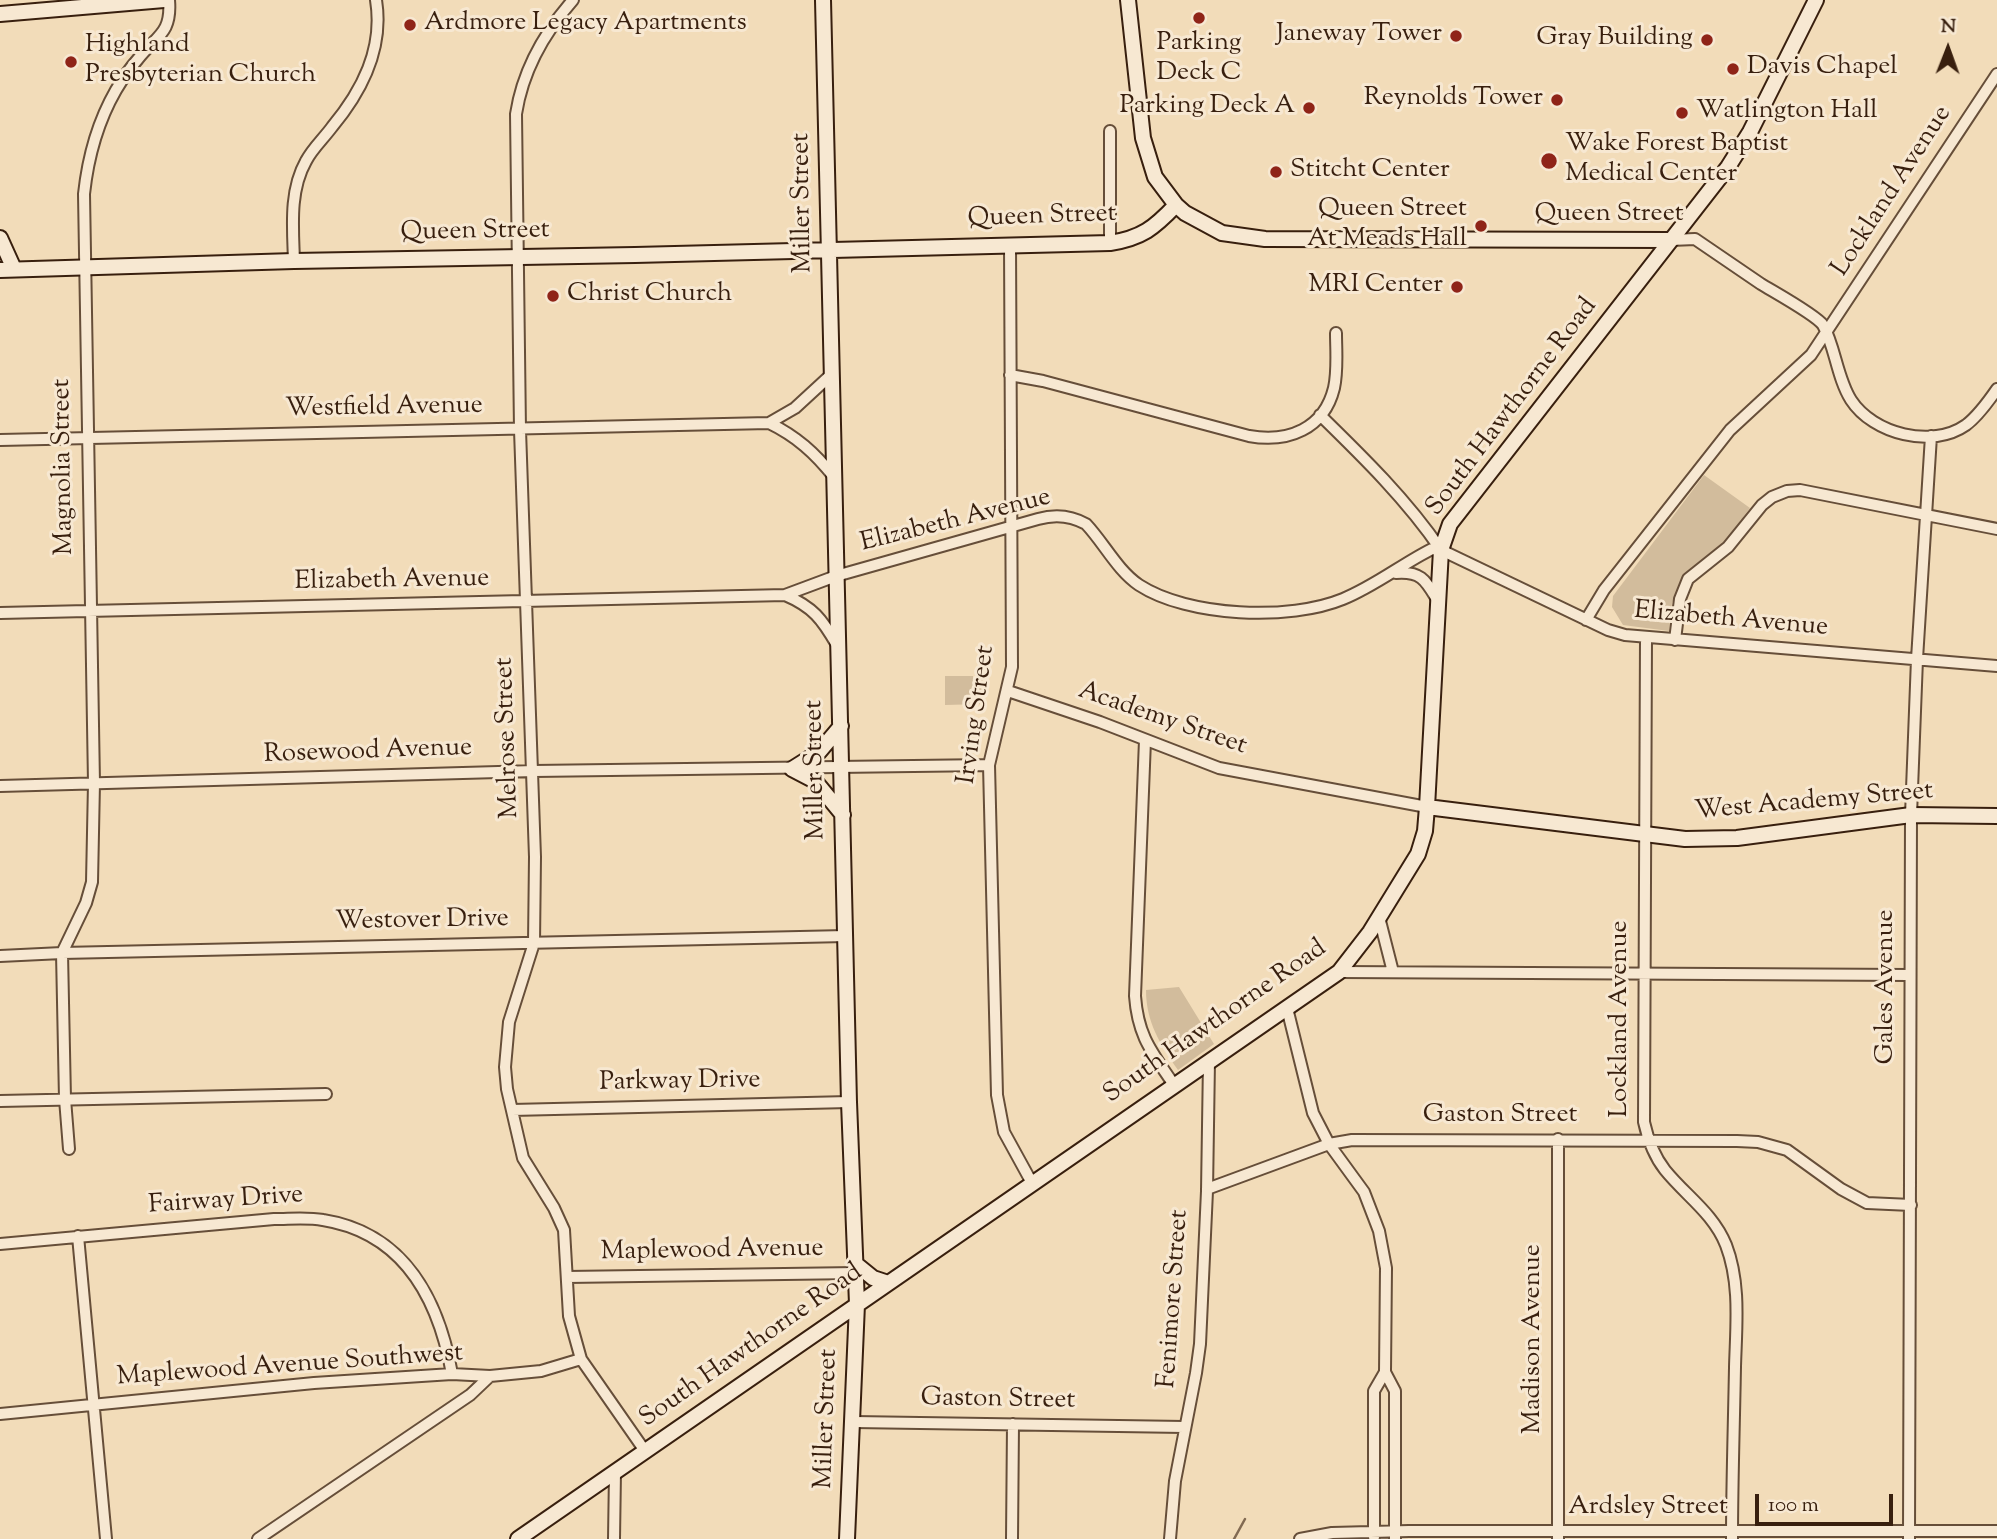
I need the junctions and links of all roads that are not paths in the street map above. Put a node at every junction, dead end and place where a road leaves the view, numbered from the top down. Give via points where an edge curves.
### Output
1 (167, 0) edge
2 (376, 0) edge
3 (573, 0) edge
4 (823, 0) edge
5 (1128, 0) edge
6 (1816, 0) edge
7 (146, 1) edge
8 (0, 14) edge
9 (1997, 74) edge
10 (1110, 131) dead end
11 (1176, 205) junction
12 (0, 238) edge
13 (1671, 240) junction
14 (1110, 243) junction
15 (1010, 244) junction
16 (830, 250) junction
17 (517, 256) junction
18 (294, 261) junction
19 (84, 267) junction
20 (7, 270) edge
21 (1336, 333) dead end
22 (1826, 335) junction
23 (833, 373) junction
24 (1010, 375) junction
25 (1997, 389) edge
26 (1320, 415) junction
27 (769, 423) junction
28 (520, 430) junction
29 (86, 436) junction
30 (1931, 436) junction
31 (0, 440) edge
32 (834, 477) junction
33 (1926, 514) junction
34 (1012, 527) junction
35 (1997, 529) edge
36 (1441, 550) junction
37 (1394, 573) junction
38 (836, 576) junction
39 (785, 595) junction
40 (526, 601) junction
41 (1438, 601) junction
42 (90, 611) junction
43 (0, 613) edge
44 (1586, 620) junction
45 (1646, 637) junction
46 (1675, 640) junction
47 (838, 648) junction
48 (1917, 659) junction
49 (1997, 666) edge
50 (1008, 691) junction
51 (841, 726) junction
52 (1145, 740) junction
53 (989, 765) junction
54 (842, 768) junction
55 (792, 769) junction
56 (534, 771) junction
57 (94, 783) junction
58 (0, 786) edge
59 (1427, 807) junction
60 (843, 815) junction
61 (1911, 815) junction
62 (1997, 816) edge
63 (1644, 835) junction
64 (1379, 917) junction
65 (846, 936) junction
66 (534, 943) junction
67 (62, 953) junction
68 (0, 956) edge
69 (1339, 972) junction
70 (1392, 972) junction
71 (1643, 972) junction
72 (1910, 975) junction
73 (1287, 1008) junction
74 (1209, 1061) junction
75 (1174, 1085) junction
76 (326, 1094) dead end
77 (65, 1099) junction
78 (0, 1101) edge
79 (849, 1102) junction
80 (512, 1110) junction
81 (1558, 1139) junction
82 (1648, 1141) junction
83 (1329, 1144) junction
84 (69, 1149) dead end
85 (1032, 1183) junction
86 (1207, 1189) junction
87 (1911, 1205) junction
88 (78, 1236) junction
89 (0, 1244) edge
90 (857, 1269) junction
91 (567, 1276) junction
92 (888, 1283) junction
93 (858, 1304) junction
94 (828, 1325) junction
95 (856, 1336) junction
96 (581, 1359) junction
97 (1385, 1372) junction
98 (452, 1374) junction
99 (490, 1376) junction
100 (94, 1405) junction
101 (0, 1413) edge
102 (854, 1422) junction
103 (1013, 1424) junction
104 (1184, 1427) junction
105 (645, 1451) junction
106 (615, 1472) junction
107 (1997, 1531) edge
108 (1558, 1535) edge
109 (1732, 1535) edge
110 (1909, 1535) edge
111 (1373, 1536) edge
112 (1395, 1536) edge
113 (106, 1539) edge
114 (258, 1539) edge
115 (518, 1539) edge
116 (614, 1539) edge
117 (847, 1539) edge
118 (1012, 1539) edge
119 (1170, 1539) edge
120 (1300, 1539) edge

1 - 7 main road
1 - 19 street, Magnolia Street via 169,25 116,90 93,144 84,194
2 - 18 street via 376,39 365,80 306,160 296,189
3 - 17 street, Melrose Street via 534,55 517,103
4 - 16 main road, Miller Street
5 - 11 main road via 1143,138 1155,177
6 - 13 main road, South Hawthorne Road via 1740,150
7 - 8 main road
9 - 22 street, Lockland Avenue
10 - 14 street
11 - 13 main road, Queen Street via 1222,233 1265,239
11 - 14 main road, Queen Street via 1147,232
12 - 20 main road
13 - 22 street, Queen Street via 1695,239 1822,324
13 - 36 main road, South Hawthorne Road via 1458,513
14 - 15 main road, Queen Street
15 - 16 main road, Queen Street
15 - 24 street, Irving Street
16 - 17 main road, Queen Street
16 - 23 main road, Miller Street
17 - 18 main road, Queen Street
17 - 28 street, Melrose Street
18 - 19 main road, Queen Street
19 - 20 main road, Queen Street
19 - 29 street, Magnolia Street
21 - 26 street via 1334,389
22 - 30 street, Queen Street via 1852,402 1872,422 1896,433
22 - 44 street, Lockland Avenue via 1811,355 1730,430 1604,590
23 - 27 street via 795,408
23 - 32 main road, Miller Street
24 - 26 street via 1264,439 1292,435
24 - 34 street, Irving Street
25 - 30 street, Queen Street via 1964,427
26 - 36 street via 1376,471
27 - 28 street, Westfield Avenue
27 - 32 street via 807,446
28 - 29 street, Westfield Avenue
28 - 40 street, Melrose Street
29 - 31 street, Westfield Avenue
29 - 42 street, Magnolia Street
30 - 33 street, Gales Avenue
32 - 38 main road, Miller Street
33 - 35 street
33 - 46 street via 1800,490 1772,497 1728,547 1688,579 1679,599
33 - 48 street, Gales Avenue
34 - 37 street, Elizabeth Avenue via 1050,516 1079,520 1138,584 1214,609 1301,610 1342,600
34 - 38 street, Elizabeth Avenue
34 - 50 street, Irving Street
36 - 37 street, Elizabeth Avenue via 1432,549
36 - 41 main road, South Hawthorne Road
36 - 44 street, Elizabeth Avenue
37 - 41 street via 1410,571 1421,576
38 - 39 street, Elizabeth Avenue
38 - 47 main road, Miller Street
39 - 40 street, Elizabeth Avenue
39 - 47 street via 810,607
40 - 42 street, Elizabeth Avenue
40 - 56 street, Melrose Street
41 - 59 main road, South Hawthorne Road
42 - 43 street, Elizabeth Avenue
42 - 57 street, Magnolia Street
44 - 45 street, Elizabeth Avenue via 1608,630
45 - 46 street, Elizabeth Avenue
45 - 63 street, Lockland Avenue
46 - 48 street, Elizabeth Avenue
47 - 51 main road, Miller Street
48 - 49 street, Elizabeth Avenue
48 - 61 street, Gales Avenue
50 - 52 street, Academy Street
50 - 53 street, Irving Street
51 - 54 main road, Miller Street
51 - 55 main road via 819,752
52 - 59 street, Academy Street via 1240,773
52 - 75 street via 1136,1007 1142,1036
53 - 54 street, Rosewood Avenue
53 - 85 street, Irving Street via 997,1095 1004,1132
54 - 55 street, Rosewood Avenue
54 - 60 main road, Miller Street
55 - 56 street, Rosewood Avenue
55 - 60 main road via 815,781
56 - 57 street, Rosewood Avenue
56 - 66 street, Melrose Street
57 - 58 street, Rosewood Avenue
57 - 67 street, Magnolia Street via 92,882
59 - 63 main road, West Academy Street
59 - 64 main road, South Hawthorne Road via 1418,854
60 - 65 main road, Miller Street
61 - 62 main road, West Academy Street
61 - 63 main road, West Academy Street via 1737,838
61 - 72 street, Gales Avenue
63 - 71 street, Lockland Avenue
64 - 69 main road, South Hawthorne Road
64 - 70 street
65 - 66 street, Westover Drive
65 - 79 main road, Miller Street
66 - 67 street, Westover Drive
66 - 80 street, Melrose Street via 508,1033 505,1067
67 - 68 street, Westover Drive
67 - 77 street
69 - 70 street
69 - 73 main road, South Hawthorne Road
70 - 71 street
71 - 72 street
71 - 82 street, Lockland Avenue
72 - 87 street, Gales Avenue
73 - 74 main road, South Hawthorne Road
73 - 83 street via 1307,1093
74 - 75 main road, South Hawthorne Road
74 - 86 street, Fenimore Street
75 - 85 main road, South Hawthorne Road
76 - 77 street
77 - 78 street
77 - 84 street
79 - 80 street, Parkway Drive
79 - 90 main road, Miller Street
80 - 91 street, Melrose Street via 523,1158 565,1230
81 - 82 street, Gaston Street
81 - 83 street, Gaston Street
81 - 108 street, Madison Avenue
82 - 87 street, Gaston Street via 1737,1141 1775,1146 1867,1203
82 - 109 street, Lockland Avenue via 1665,1171 1717,1227 1731,1259 1736,1302
83 - 86 street, Gaston Street
83 - 97 street via 1364,1192 1379,1231 1386,1268
85 - 92 main road, South Hawthorne Road
86 - 104 street, Fenimore Street via 1199,1348
87 - 110 street, Gales Avenue
88 - 89 street, Fairway Drive
88 - 98 street, Fairway Drive via 304,1218 353,1228 393,1252 421,1283 438,1317
88 - 100 street
90 - 91 street, Maplewood Avenue
90 - 92 main road
90 - 93 main road, Miller Street
91 - 96 street, Melrose Street via 569,1316
92 - 93 main road, South Hawthorne Road
93 - 94 main road, South Hawthorne Road
93 - 95 main road, Miller Street
94 - 95 main road
94 - 105 main road, South Hawthorne Road
95 - 102 main road, Miller Street
96 - 99 street, Maplewood Avenue Southwest via 541,1371
96 - 105 street, Melrose Street
97 - 111 street via 1374,1391
97 - 112 street via 1395,1391
98 - 99 street, Maplewood Avenue Southwest
98 - 100 street, Maplewood Avenue Southwest
99 - 114 street via 470,1395
100 - 101 street, Maplewood Avenue Southwest
100 - 113 street
102 - 103 street, Gaston Street
102 - 117 main road, Miller Street
103 - 104 street, Gaston Street
103 - 118 street
104 - 119 street, Fenimore Street
105 - 106 main road, South Hawthorne Road
106 - 115 main road, South Hawthorne Road
106 - 116 street
107 - 110 street, Ardsley Street
108 - 109 street, Ardsley Street
108 - 112 street, Ardsley Street
109 - 110 street, Ardsley Street
111 - 112 street, Ardsley Street
111 - 120 street, Ardsley Street via 1332,1533

